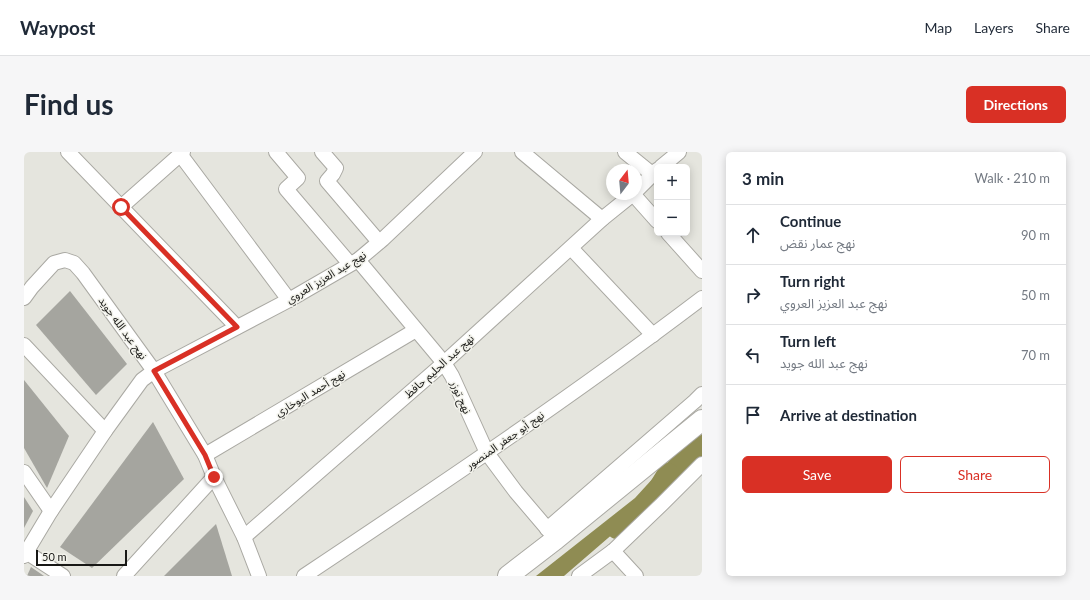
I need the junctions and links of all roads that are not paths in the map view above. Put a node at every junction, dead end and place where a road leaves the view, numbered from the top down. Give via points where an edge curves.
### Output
1 (68, 152) edge
2 (276, 152) edge
3 (322, 152) edge
4 (475, 152) edge
5 (522, 152) edge
6 (625, 152) edge
7 (679, 152) edge
8 (181, 153) edge
9 (664, 164) edge
10 (654, 168) edge
11 (654, 173) edge
12 (642, 185) edge
13 (627, 200) edge
14 (639, 200) edge
15 (121, 207) junction
16 (654, 217) edge
17 (602, 220) junction
18 (671, 236) edge
19 (379, 242) junction
20 (571, 248) junction
21 (354, 262) junction
22 (702, 271) edge
23 (27, 288) edge
24 (702, 298) edge
25 (289, 300) junction
26 (237, 327) junction
27 (416, 330) junction
28 (653, 335) junction
29 (24, 345) edge
30 (444, 363) junction
31 (154, 371) junction
32 (702, 394) edge
33 (702, 420) edge
34 (105, 431) junction
35 (487, 453) junction
36 (205, 455) junction
37 (702, 464) edge
38 (24, 472) edge
39 (214, 477) junction
40 (51, 511) junction
41 (551, 534) junction
42 (244, 538) junction
43 (26, 547) edge
44 (612, 551) junction
45 (63, 576) edge
46 (124, 576) edge
47 (259, 576) edge
48 (304, 576) edge
49 (508, 576) edge
50 (579, 576) edge
51 (636, 576) edge

1 - 15 street
2 - 21 street, نهج توزر via 298,178 286,189
3 - 19 street via 336,168 327,181
4 - 19 street, نهج عبد العزيز العروي
5 - 17 street
6 - 10 street
7 - 9 street
8 - 15 street
8 - 25 street
11 - 12 street
13 - 17 street, نهج عبد الحليم حافظ
14 - 16 street
15 - 26 street
17 - 20 street, نهج عبد الحليم حافظ
18 - 22 street
19 - 21 street, نهج عبد العزيز العروي
20 - 28 street
20 - 30 street, نهج عبد الحليم حافظ
21 - 25 street, نهج عبد العزيز العروي
21 - 27 street, نهج توزر
23 - 31 street, نهج عبد الله جويد via 54,263 65,260 74,263
24 - 28 street, نهج أبو جعفر المنصور
25 - 26 street, نهج عبد العزيز العروي
26 - 31 street, نهج عبد العزيز العروي
27 - 30 street, نهج توزر
27 - 36 street, نهج أحمد البوخاري
28 - 35 street, نهج أبو جعفر المنصور
29 - 34 street
30 - 35 street, نهج توزر
30 - 42 street, نهج عبد الحليم حافظ
31 - 34 street, نهج عبد العزيز العروي via 142,380
31 - 36 street, نهج عبد الله جويد
32 - 41 street
33 - 41 main road
34 - 40 street, نهج عبد العزيز العروي
35 - 41 street, نهج توزر
35 - 48 street, نهج أبو جعفر المنصور
36 - 39 street, نهج عبد الله جويد
37 - 44 street
38 - 40 street
39 - 42 street, نهج عبد الله جويد
39 - 46 street
40 - 43 street, نهج عبد العزيز العروي
41 - 49 main road
42 - 47 street, نهج عبد الله جويد
43 - 45 street
44 - 50 street
44 - 51 street

